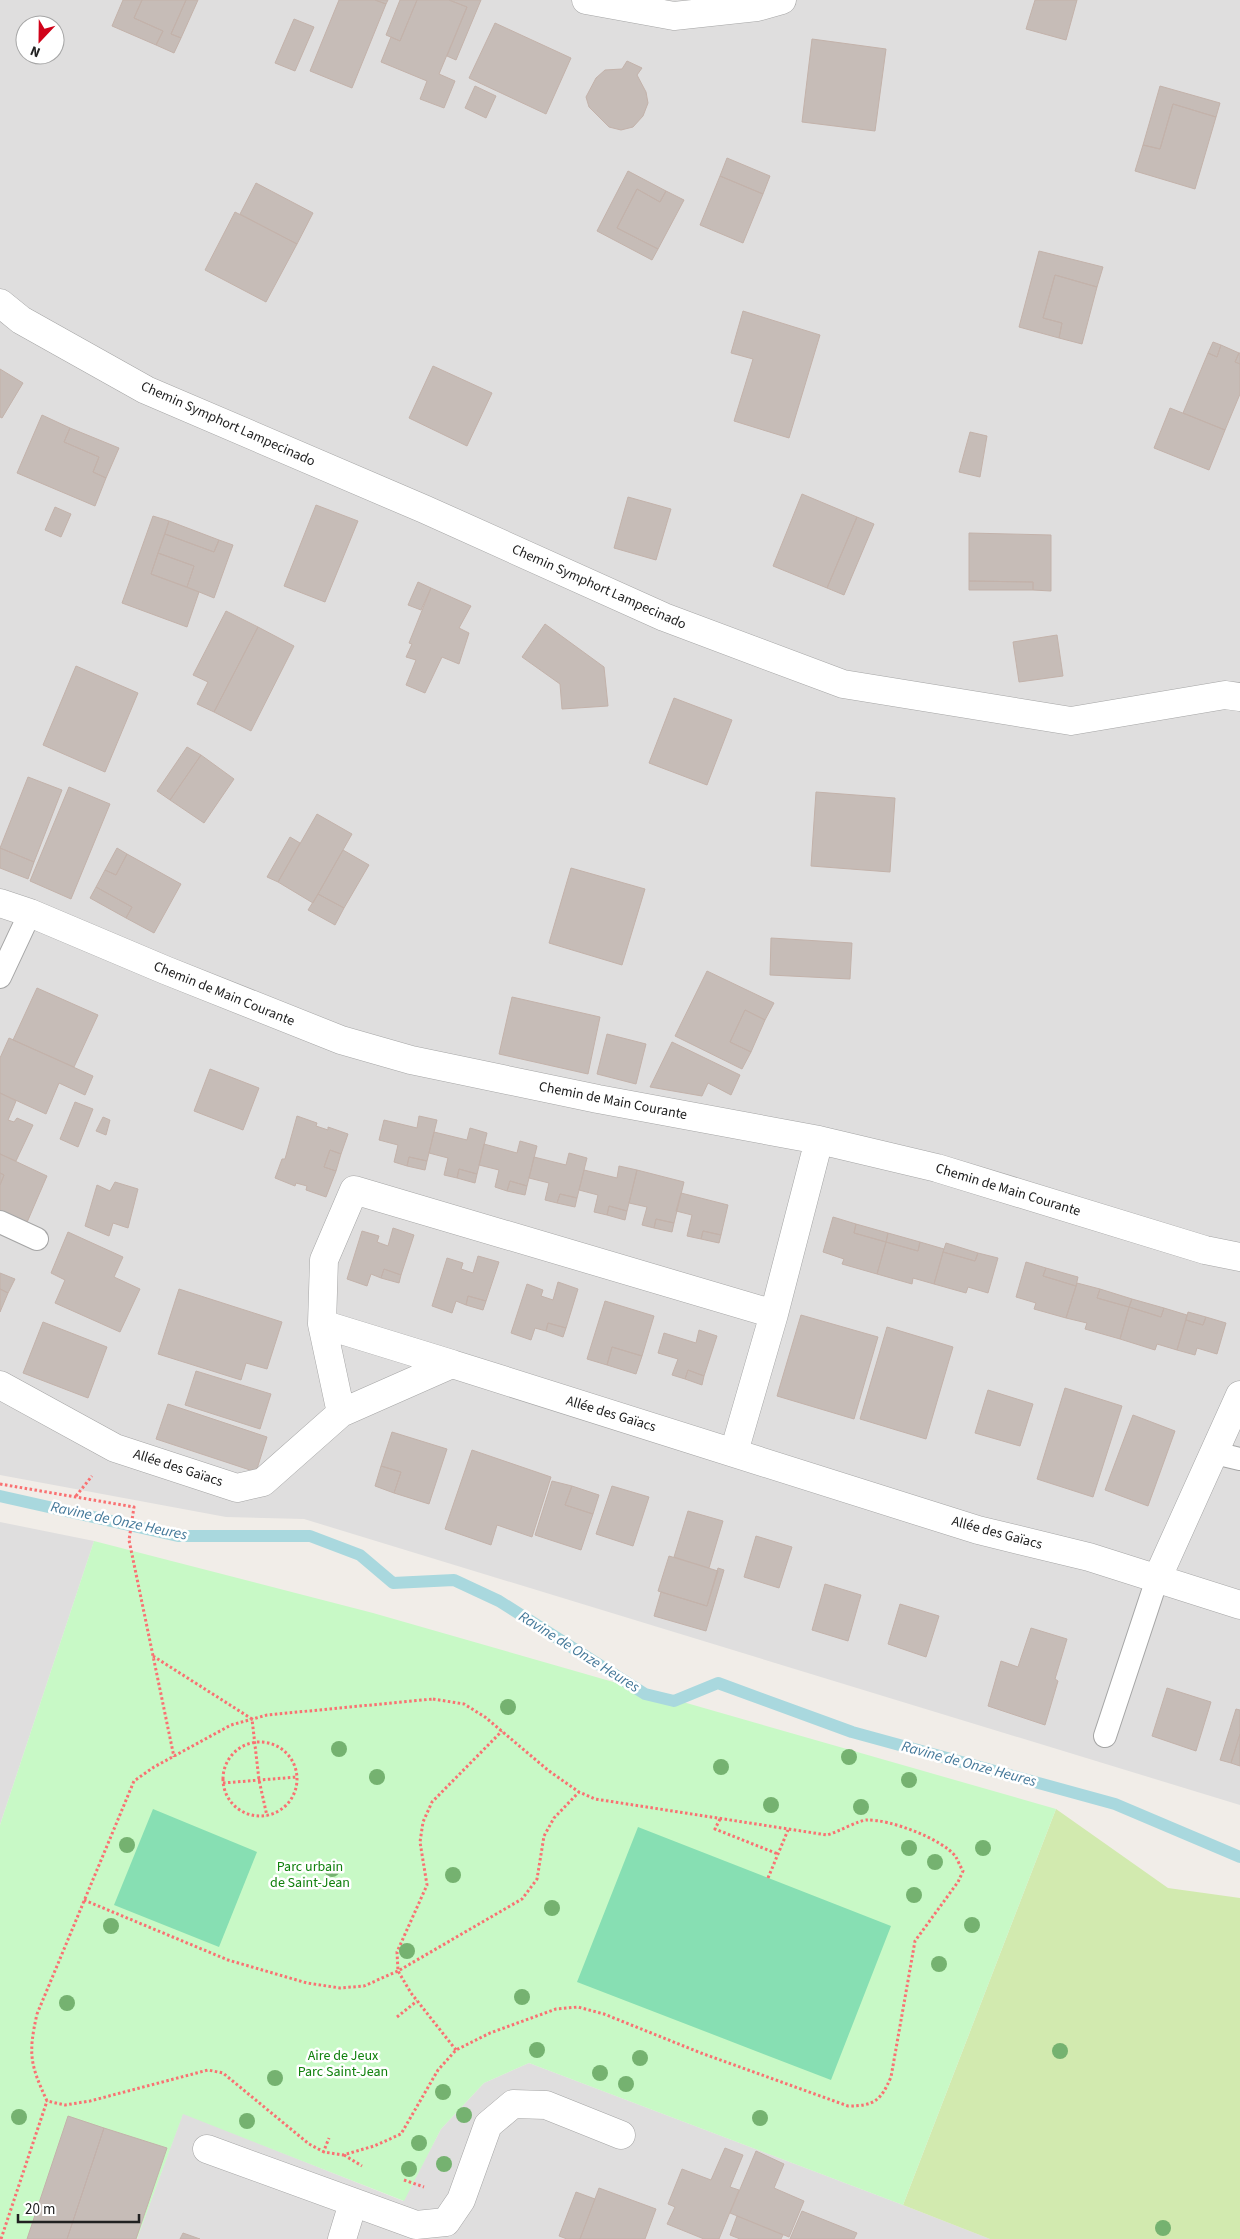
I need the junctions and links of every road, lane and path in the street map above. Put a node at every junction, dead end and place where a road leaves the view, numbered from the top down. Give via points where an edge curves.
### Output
1 (586, 0) edge
2 (782, 0) edge
3 (0, 303) edge
4 (1240, 697) edge
5 (0, 903) edge
6 (30, 913) junction
7 (0, 977) edge
8 (819, 1140) junction
9 (0, 1222) edge
10 (37, 1239) dead end
11 (1240, 1257) edge
12 (774, 1314) junction
13 (322, 1324) junction
14 (452, 1364) junction
15 (9, 1389) edge
16 (1240, 1395) edge
17 (341, 1413) junction
18 (734, 1452) junction
19 (1228, 1456) edge
20 (0, 1484) edge
21 (1157, 1579) junction
22 (1240, 1605) edge
23 (153, 1656) junction
24 (252, 1719) junction
25 (502, 1731) junction
26 (1105, 1736) dead end
27 (256, 1742) junction
28 (174, 1757) junction
29 (297, 1777) junction
30 (259, 1780) junction
31 (223, 1783) junction
32 (579, 1792) junction
33 (267, 1816) junction
34 (720, 1819) junction
35 (788, 1830) junction
36 (778, 1854) junction
37 (768, 1878) dead end
38 (84, 1900) junction
39 (398, 1971) junction
40 (418, 2001) junction
41 (397, 2016) dead end
42 (456, 2050) junction
43 (46, 2101) junction
44 (621, 2135) dead end
45 (329, 2138) dead end
46 (208, 2149) dead end
47 (324, 2152) junction
48 (344, 2155) junction
49 (371, 2169) dead end
50 (398, 2178) dead end
51 (461, 2200) junction
52 (353, 2203) junction
53 (1, 2239) edge
54 (342, 2239) edge

1 - 2 street via 674,16 757,7
3 - 4 street, Chemin Symphort Lampecinado via 21,320 146,390 424,509 664,617 843,684 1071,721 1225,696
5 - 6 street, Chemin de Main Courante
6 - 7 lane
6 - 8 street, Chemin de Main Courante via 341,1040 411,1060
8 - 11 street, Chemin de Main Courante via 937,1168 1205,1250
8 - 12 street
9 - 10 lane
12 - 13 street via 354,1190 324,1260
12 - 18 street
13 - 14 street
13 - 17 street
14 - 17 street, Allée des Gaïacs
14 - 18 street, Allée des Gaïacs
15 - 17 street, Allée des Gaïacs via 116,1448 237,1488 263,1482
16 - 19 street
18 - 21 street, Allée des Gaïacs via 978,1530 1089,1557
19 - 21 street
20 - 23 path via 134,1507 129,1540
21 - 22 street, Allée des Gaïacs
21 - 26 lane
23 - 24 path
23 - 28 path
24 - 25 path via 267,1714 433,1699 464,1704
24 - 27 path
24 - 28 path via 231,1725
25 - 32 path via 549,1772
25 - 39 path via 432,1802 423,1822 420,1842 427,1885 397,1952
27 - 29 path via 268,1743 288,1755
27 - 30 path
27 - 31 path via 235,1752 224,1772
28 - 38 path via 134,1782
29 - 30 path
29 - 33 path via 296,1788 286,1806
30 - 31 path
30 - 33 path
31 - 33 path via 234,1804 243,1812
32 - 34 path via 595,1799
32 - 39 path via 554,1818 544,1836 536,1879 522,1899
34 - 35 path
34 - 36 path via 715,1829
35 - 36 path
35 - 42 path via 827,1834 866,1820 888,1822 925,1834 955,1855 963,1870 946,1900 915,1941 891,2077 883,2096 864,2106 848,2106 578,2007 556,2008 490,2033
36 - 37 path
38 - 39 path via 228,1960 307,1983 340,1988 364,1986
38 - 43 path via 37,2014 30,2044 32,2070
39 - 40 path
40 - 41 path
40 - 42 path
42 - 48 path via 438,2070 401,2134
43 - 47 path via 73,2104 208,2070 224,2073 309,2144
43 - 53 path
44 - 51 street via 546,2106 513,2104 488,2125
45 - 47 path
46 - 52 street
47 - 48 path
48 - 49 path
50 - 51 path
51 - 52 street via 446,2222 416,2225
52 - 54 street

